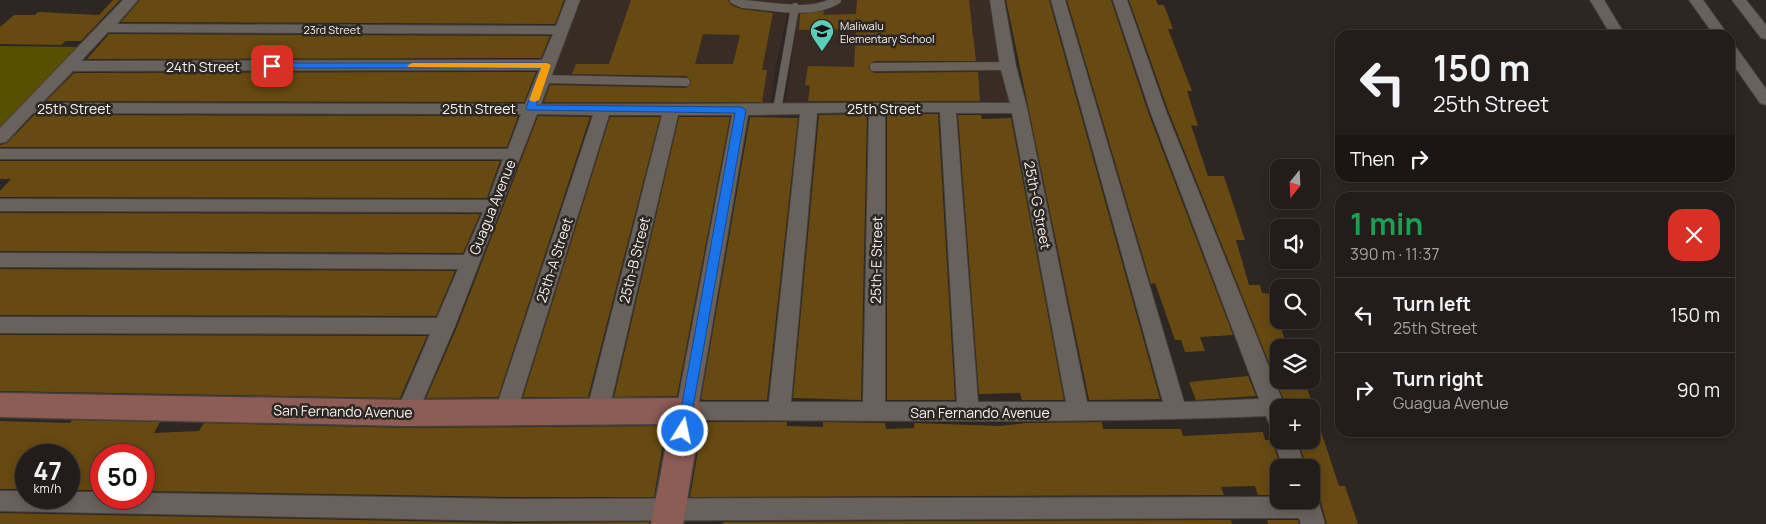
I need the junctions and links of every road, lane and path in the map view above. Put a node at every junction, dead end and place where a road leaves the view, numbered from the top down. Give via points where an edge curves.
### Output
1 (131, 0) edge
2 (573, 0) edge
3 (734, 0) edge
4 (837, 0) edge
5 (997, 0) edge
6 (1058, 0) edge
7 (1120, 0) edge
8 (1597, 0) edge
9 (1696, 0) edge
10 (1739, 0) edge
11 (795, 7) junction
12 (104, 28) junction
13 (561, 30) junction
14 (1615, 30) edge
15 (1717, 30) edge
16 (1766, 35) edge
17 (1735, 55) edge
18 (68, 66) junction
19 (874, 66) dead end
20 (1008, 66) junction
21 (545, 72) junction
22 (686, 82) dead end
23 (1766, 100) edge
24 (878, 107) junction
25 (28, 108) junction
26 (530, 108) junction
27 (809, 108) junction
28 (948, 108) junction
29 (1019, 108) junction
30 (602, 110) junction
31 (671, 110) junction
32 (741, 110) junction
33 (777, 110) junction
34 (0, 138) edge
35 (0, 154) edge
36 (514, 154) junction
37 (0, 204) edge
38 (494, 206) junction
39 (0, 260) edge
40 (470, 262) junction
41 (0, 325) edge
42 (445, 326) junction
43 (1270, 399) edge
44 (0, 405) edge
45 (598, 410) junction
46 (506, 411) junction
47 (687, 411) junction
48 (778, 411) junction
49 (1078, 411) junction
50 (874, 412) junction
51 (968, 412) junction
52 (1176, 412) junction
53 (407, 413) junction
54 (1270, 414) edge
55 (0, 501) edge
56 (1309, 510) edge
57 (668, 516) edge

1 - 12 street
2 - 13 street, Guagua Avenue
3 - 11 lane via 743,4
4 - 11 lane via 826,7
5 - 20 street, 25th-G Street
6 - 52 street via 1074,65
7 - 43 street via 1158,111
8 - 14 street
9 - 15 street
10 - 16 street
11 - 33 lane
12 - 13 street, 23rd Street
12 - 18 street
13 - 21 street, Guagua Avenue
17 - 23 street
18 - 21 street, 24th Street
18 - 25 street
19 - 20 lane
20 - 29 street, 25th-G Street
21 - 22 lane
21 - 26 street, Guagua Avenue
24 - 27 street, 25th Street
24 - 28 street, 25th Street
24 - 50 street, 25th-E Street
25 - 26 street, 25th Street
25 - 34 street
26 - 30 street, 25th Street
26 - 36 street, Guagua Avenue
27 - 33 street, 25th Street
27 - 48 street
28 - 29 street, 25th Street
28 - 51 street
29 - 49 street, 25th-G Street
30 - 31 street, 25th Street
30 - 46 street, 25th-A Street
31 - 32 street, 25th Street
31 - 45 street, 25th-B Street
32 - 33 street, 25th Street
32 - 47 street
35 - 36 street
36 - 38 street, Guagua Avenue
37 - 38 street
38 - 40 street, Guagua Avenue
39 - 40 street
40 - 42 street, Guagua Avenue
41 - 42 street
42 - 53 street, Guagua Avenue
44 - 53 main road, San Fernando Avenue
45 - 46 main road, San Fernando Avenue
45 - 47 main road, San Fernando Avenue
46 - 53 main road, San Fernando Avenue
47 - 48 street, San Fernando Avenue
47 - 57 main road
48 - 50 street, San Fernando Avenue
49 - 51 street, San Fernando Avenue
49 - 52 street, San Fernando Avenue
50 - 51 street, San Fernando Avenue
52 - 54 street, San Fernando Avenue
55 - 57 street
56 - 57 street

